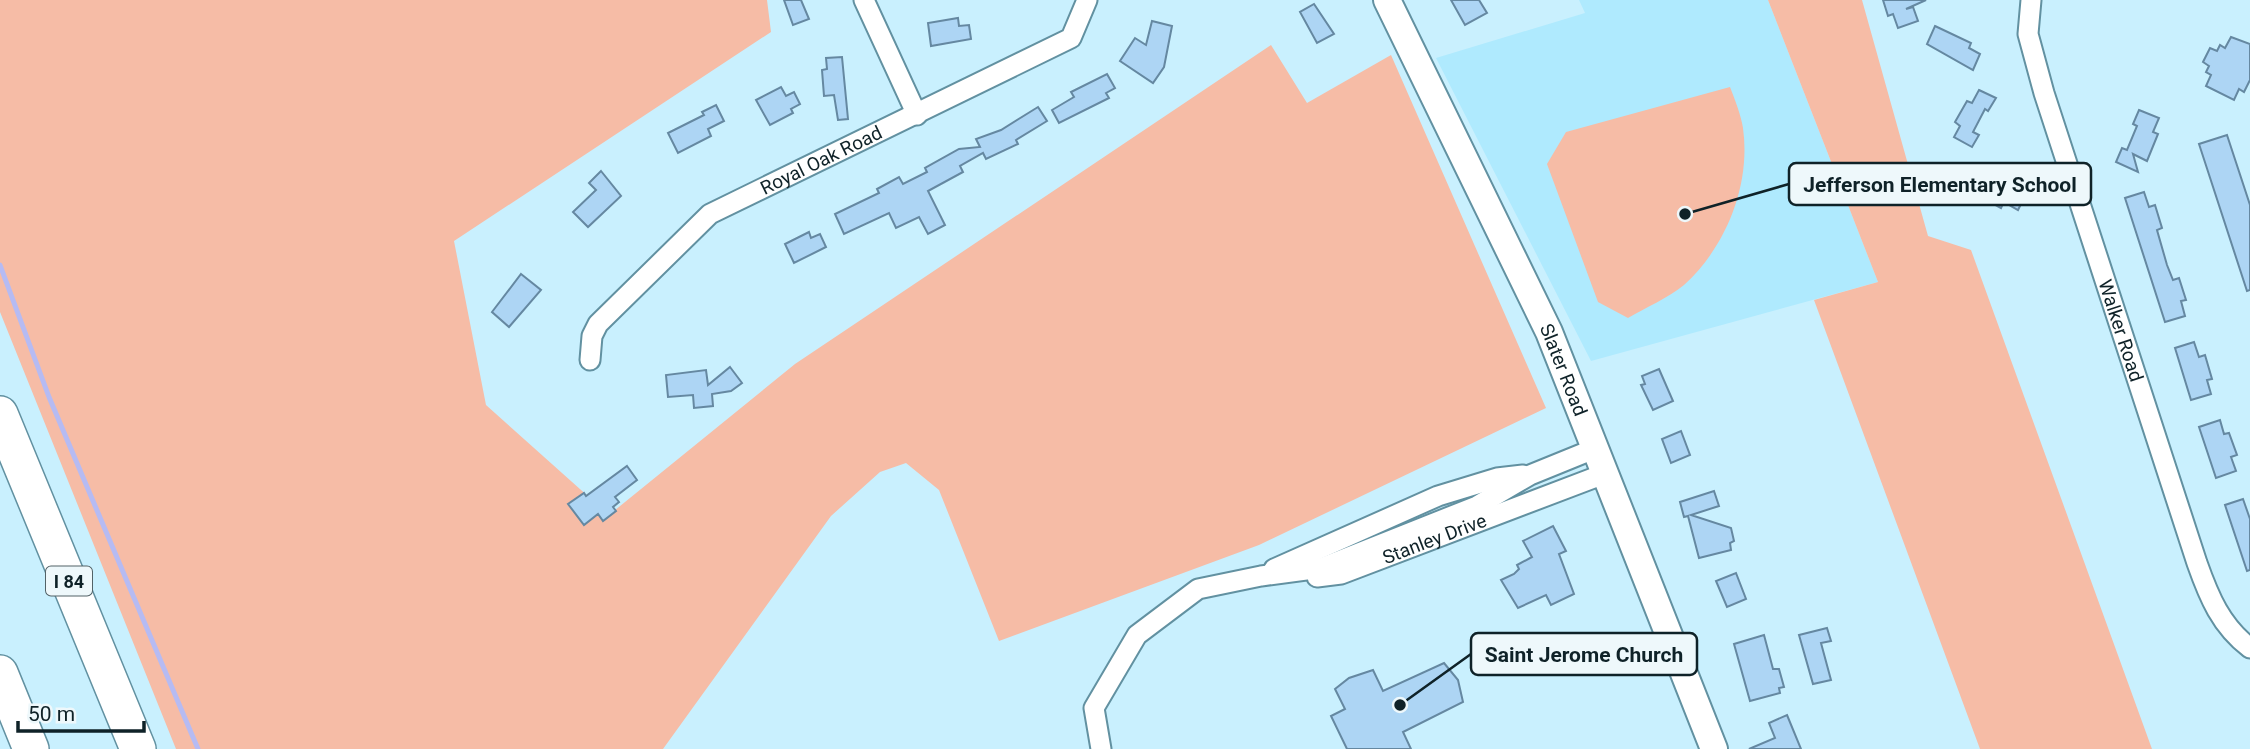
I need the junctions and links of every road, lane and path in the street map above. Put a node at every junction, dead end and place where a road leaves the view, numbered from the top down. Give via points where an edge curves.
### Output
1 (864, 0) edge
2 (1087, 0) edge
3 (1387, 0) edge
4 (2031, 0) edge
5 (916, 115) junction
6 (590, 360) dead end
7 (0, 414) edge
8 (1594, 449) junction
9 (1604, 474) junction
10 (1261, 576) junction
11 (2250, 648) edge
12 (0, 674) edge
13 (31, 749) edge
14 (138, 749) edge
15 (1101, 749) edge
16 (1714, 749) edge

1 - 5 street
2 - 5 street, Royal Oak Road via 1071,38
3 - 8 main road, Slater Road via 1549,332
4 - 11 street, Walker Road via 2028,34 2045,93 2197,563 2222,620
5 - 6 street, Royal Oak Road via 710,214 598,324
7 - 14 highway, I 84
8 - 9 main road, Slater Road
8 - 10 street, Stanley Drive via 1530,475 1477,506 1321,568
9 - 10 street, Stanley Drive via 1341,574 1299,579
9 - 16 main road, Slater Road
10 - 15 street, Stanley Drive via 1198,589 1137,635 1094,708
12 - 13 highway

